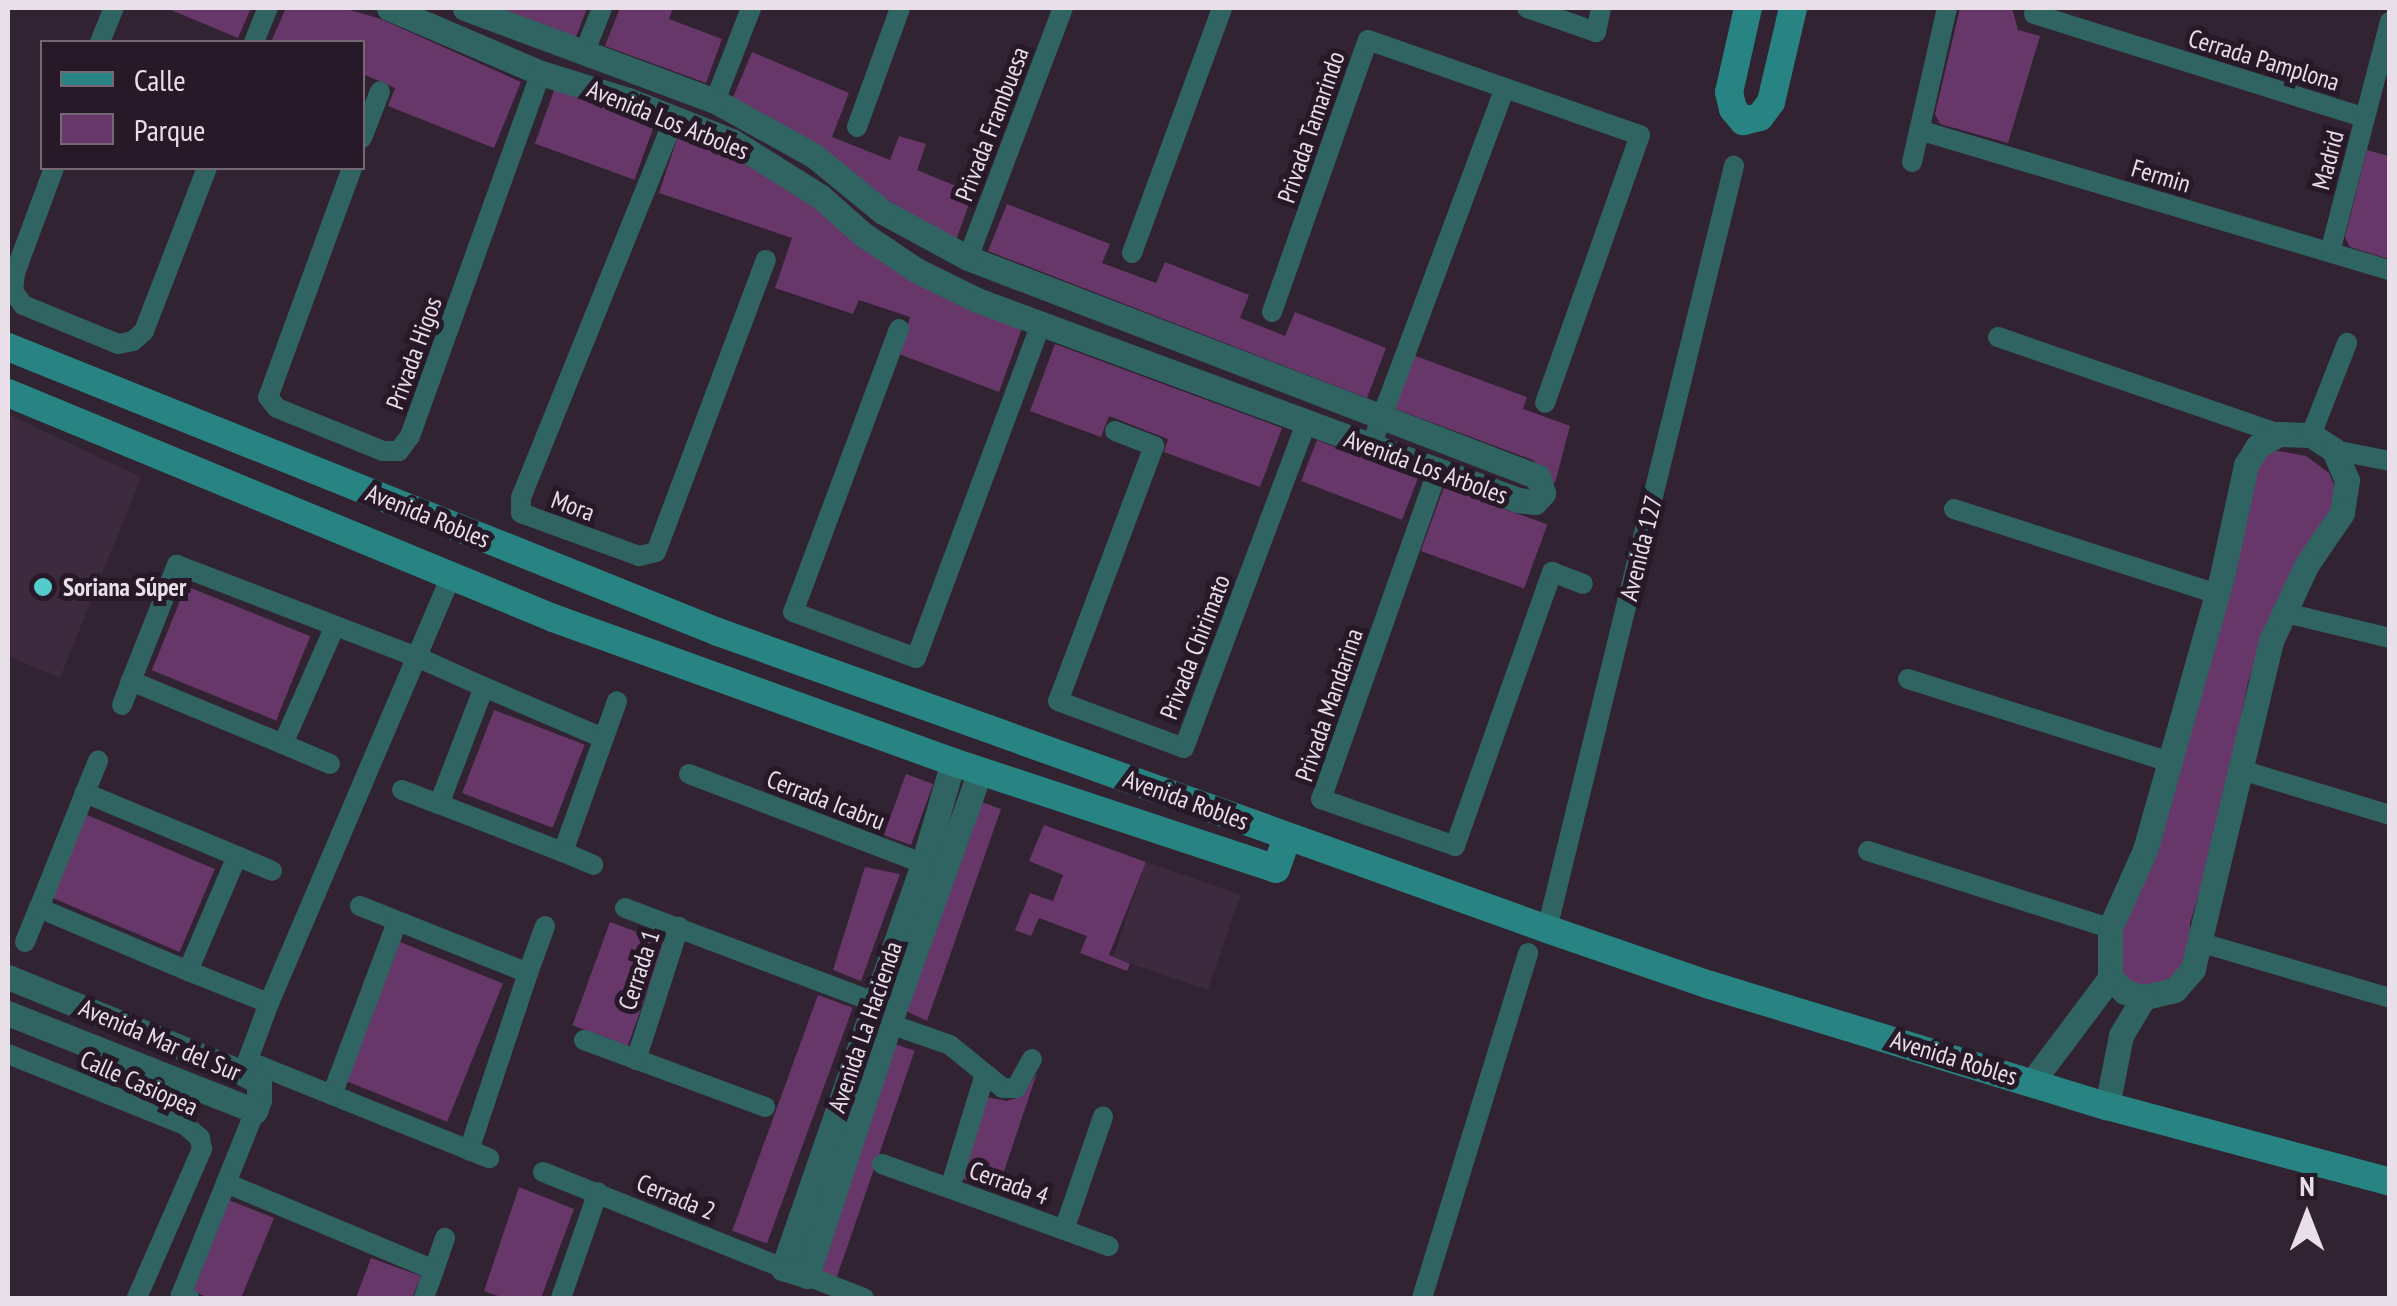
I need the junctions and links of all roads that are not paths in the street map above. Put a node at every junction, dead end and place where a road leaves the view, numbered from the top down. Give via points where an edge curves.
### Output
1 (114, 8) edge
2 (268, 8) edge
3 (392, 8) edge
4 (465, 8) edge
5 (602, 8) edge
6 (751, 8) edge
7 (900, 8) edge
8 (1063, 8) edge
9 (1222, 8) edge
10 (1528, 8) edge
11 (1601, 8) edge
12 (1748, 8) edge
13 (1792, 8) edge
14 (1947, 8) edge
15 (2034, 14) dead end
16 (2390, 22) edge
17 (101, 40) edge
18 (255, 40) edge
19 (585, 50) junction
20 (541, 73) junction
21 (640, 73) junction
22 (1505, 88) junction
23 (380, 91) dead end
24 (628, 100) junction
25 (716, 100) junction
26 (2365, 118) junction
27 (674, 119) junction
28 (857, 127) dead end
29 (365, 130) edge
30 (1919, 130) junction
31 (1912, 162) dead end
32 (1734, 166) dead end
33 (53, 170) edge
34 (206, 170) edge
35 (351, 170) edge
36 (882, 212) junction
37 (864, 235) junction
38 (1132, 252) dead end
39 (2330, 252) junction
40 (968, 258) junction
41 (766, 260) dead end
42 (2390, 270) edge
43 (1272, 312) dead end
44 (1131, 322) junction
45 (1042, 324) junction
46 (899, 329) dead end
47 (1998, 338) dead end
48 (2347, 343) dead end
49 (8, 348) edge
50 (1119, 351) junction
51 (8, 393) edge
52 (1545, 403) dead end
53 (1382, 418) junction
54 (1306, 424) junction
55 (1115, 432) dead end
56 (2279, 434) junction
57 (2312, 435) junction
58 (1371, 446) junction
59 (2334, 450) junction
60 (2390, 461) edge
61 (1437, 472) junction
62 (1954, 509) dead end
63 (451, 576) junction
64 (1584, 584) dead end
65 (2217, 594) junction
66 (2282, 612) junction
67 (335, 626) junction
68 (2390, 638) edge
69 (417, 658) junction
70 (1908, 680) dead end
71 (132, 681) junction
72 (484, 686) junction
73 (617, 701) dead end
74 (122, 705) dead end
75 (603, 738) junction
76 (283, 744) junction
77 (98, 761) dead end
78 (953, 762) junction
79 (2170, 762) junction
80 (330, 764) dead end
81 (2238, 769) junction
82 (980, 771) junction
83 (690, 774) dead end
84 (402, 790) dead end
85 (84, 794) junction
86 (439, 804) junction
87 (2390, 815) edge
88 (1287, 836) junction
89 (1868, 851) dead end
90 (563, 852) junction
91 (237, 856) junction
92 (593, 865) dead end
93 (934, 868) junction
94 (272, 871) dead end
95 (360, 906) dead end
96 (38, 908) junction
97 (625, 908) dead end
98 (397, 922) junction
99 (545, 926) dead end
100 (679, 927) junction
101 (2110, 928) junction
102 (1547, 929) junction
103 (25, 942) dead end
104 (2202, 943) junction
105 (1528, 953) dead end
106 (188, 971) junction
107 (528, 973) junction
108 (8, 977) edge
109 (2110, 978) junction
110 (2144, 996) junction
111 (2390, 998) edge
112 (269, 1004) junction
113 (8, 1013) edge
114 (881, 1013) junction
115 (584, 1040) dead end
116 (8, 1054) edge
117 (1032, 1059) dead end
118 (636, 1060) junction
119 (245, 1067) junction
120 (985, 1074) junction
121 (2032, 1082) junction
122 (332, 1095) junction
123 (2107, 1106) junction
124 (765, 1107) dead end
125 (254, 1112) junction
126 (1103, 1117) dead end
127 (882, 1164) dead end
128 (544, 1172) dead end
129 (2390, 1182) edge
130 (226, 1183) junction
131 (950, 1188) junction
132 (598, 1192) junction
133 (1064, 1230) junction
134 (445, 1238) dead end
135 (1109, 1246) dead end
136 (434, 1270) junction
137 (795, 1272) junction
138 (137, 1298) edge
139 (190, 1298) edge
140 (424, 1298) edge
141 (562, 1298) edge
142 (864, 1298) edge
143 (1422, 1298) edge

1 - 17 street
2 - 18 street
3 - 20 street, Avenida Los Arboles
4 - 19 street, Avenida Los Arboles
5 - 19 street
6 - 25 street
7 - 28 street
8 - 40 street, Privada Frambuesa
9 - 38 street
10 - 11 street via 1596,32
12 - 13 main road via 1728,92 1742,121 1760,117 1771,102
14 - 30 street
15 - 26 street, Cerrada Pamplona
16 - 26 street, Madrid
19 - 21 street, Avenida Los Arboles
20 - 24 street, Avenida Los Arboles
20 - 35 street, Privada Higos via 410,436 399,451 383,451 276,408 268,396
21 - 24 street
21 - 25 street, Avenida Los Arboles
22 - 43 street, Privada Tamarindo via 1368,40
22 - 52 street, Privada Tamarindo via 1640,135
22 - 53 street
23 - 29 street
24 - 27 street, Avenida Los Arboles
25 - 36 street, Avenida Los Arboles via 813,155
26 - 39 street, Madrid
27 - 37 street, Avenida Los Arboles via 781,169
27 - 41 street, Mora via 521,497 522,514 640,556 656,552
30 - 31 street
30 - 39 street, Fermin
32 - 102 street, Avenida 127
33 - 34 street via 13,291 24,305 118,344 144,332
36 - 37 street
36 - 40 street, Avenida Los Arboles
37 - 45 street, Avenida Los Arboles via 916,270
39 - 42 street, Fermin
40 - 44 street, Avenida Los Arboles
44 - 50 street
44 - 53 street, Avenida Los Arboles
45 - 46 street via 916,658 793,612
45 - 50 street, Avenida Los Arboles
47 - 56 street
48 - 57 street
49 - 88 main road, Avenida Robles via 718,632
50 - 54 street, Avenida Los Arboles
51 - 63 main road, Avenida Robles
53 - 58 street
53 - 61 street, Avenida Los Arboles via 1538,477 1543,493 1528,502
54 - 55 street, Privada Chirimato via 1184,748 1058,701 1154,446
54 - 58 street, Avenida Los Arboles
56 - 57 street
56 - 65 street via 2258,446 2246,465
57 - 59 street
58 - 61 street, Avenida Los Arboles
59 - 60 street
59 - 66 street via 2347,480 2342,512
61 - 64 street, Privada Mandarina via 1321,799 1455,846 1552,572
62 - 65 street
63 - 69 street
63 - 78 main road, Avenida Robles
65 - 79 street
66 - 68 street
66 - 81 street
67 - 69 street
67 - 71 street via 177,565
67 - 76 street
69 - 72 street
69 - 112 street
70 - 79 street
71 - 74 street
71 - 76 street
72 - 75 street
72 - 86 street
73 - 75 street
75 - 90 street
76 - 80 street
77 - 85 street
78 - 82 main road, Avenida Robles
78 - 93 street, Avenida La Hacienda
79 - 101 street via 2145,850
81 - 87 street
81 - 104 street
82 - 88 main road, Avenida Robles via 1276,869
82 - 93 street
83 - 93 street, Cerrada Icabru
84 - 86 street
85 - 91 street
85 - 96 street
86 - 90 street
88 - 102 main road, Avenida Robles
89 - 101 street
90 - 92 street
91 - 94 street
91 - 106 street
93 - 114 street, Avenida La Hacienda
95 - 98 street
96 - 103 street
96 - 106 street
97 - 100 street
98 - 107 street
98 - 122 street
99 - 107 street
100 - 114 street, Cerrada 1
100 - 118 street, Cerrada 1
101 - 109 street
102 - 121 main road, Avenida Robles
104 - 110 street via 2193,969 2175,990
104 - 111 street
105 - 143 street
106 - 112 street
107 - 122 street via 479,1154
108 - 119 street, Avenida Mar del Sur
109 - 110 street via 2125,992
109 - 121 street
110 - 123 street via 2120,1035
112 - 119 street
113 - 125 street, Avenida Mar del Sur
114 - 120 street via 950,1045
114 - 137 street, Avenida La Hacienda
115 - 118 street
116 - 138 street, Calle Casiopea via 200,1138 202,1150
117 - 120 street via 1016,1088 1003,1088
118 - 124 street
119 - 122 street
119 - 125 street, Avenida Mar del Sur via 261,1088
120 - 131 street, Cerrada 4
121 - 123 main road, Avenida Robles
123 - 129 main road, Avenida Robles
125 - 130 street
126 - 133 street, Cerrada 4
127 - 131 street
128 - 132 street
130 - 136 street
130 - 139 street via 182,1295
131 - 133 street, Cerrada 4
132 - 137 street, Cerrada 2
132 - 141 street, Cerrada 2
133 - 135 street
134 - 136 street
136 - 140 street
137 - 142 street, Cerrada 2

